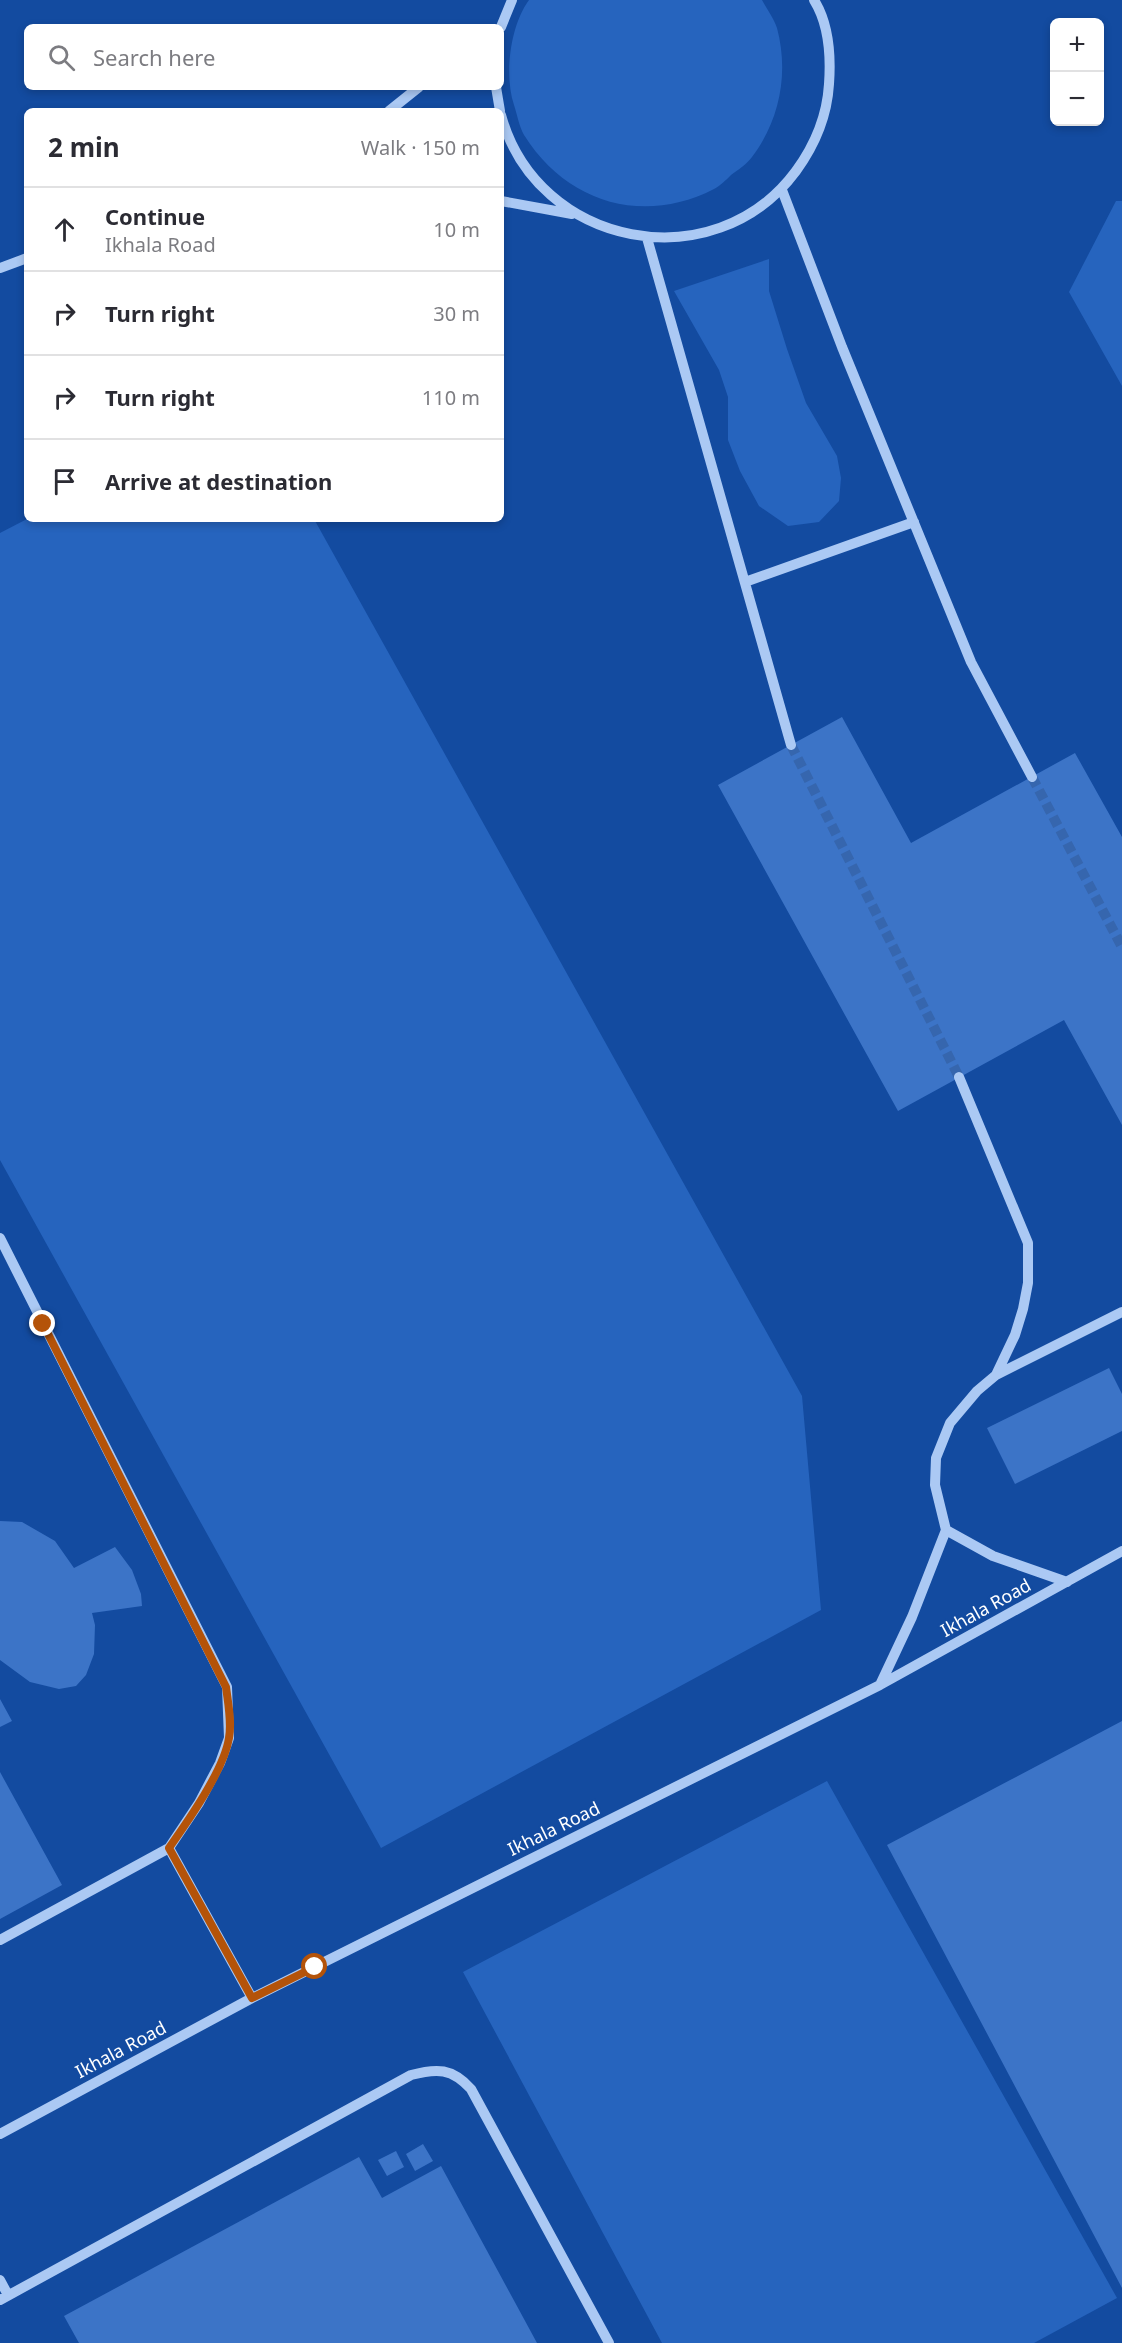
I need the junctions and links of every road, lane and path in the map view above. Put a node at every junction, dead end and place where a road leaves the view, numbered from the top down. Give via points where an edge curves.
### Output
1 (512, 0) edge
2 (814, 0) edge
3 (501, 24) edge
4 (415, 90) edge
5 (496, 90) edge
6 (393, 108) edge
7 (499, 108) edge
8 (504, 126) edge
9 (782, 190) junction
10 (504, 202) edge
11 (575, 214) junction
12 (647, 238) junction
13 (24, 259) edge
14 (0, 268) edge
15 (915, 522) junction
16 (745, 582) junction
17 (791, 745) tunnel mouth
18 (1032, 777) tunnel mouth
19 (959, 1077) tunnel mouth
20 (0, 1238) edge
21 (1122, 1312) edge
22 (996, 1375) junction
23 (946, 1530) junction
24 (1122, 1551) edge
25 (1067, 1582) junction
26 (880, 1685) junction
27 (169, 1848) junction
28 (0, 1940) edge
29 (252, 1998) junction
30 (0, 2134) edge
31 (0, 2280) edge
32 (4, 2298) edge
33 (609, 2343) edge

1 - 3 street
2 - 9 street via 831,56 828,105 811,150
4 - 6 street
5 - 7 street
8 - 11 street via 523,164 546,192
9 - 12 street via 743,219 696,235
9 - 15 street
10 - 11 street
11 - 12 street via 610,230
12 - 16 street
13 - 14 street
15 - 16 street
15 - 18 street via 971,662
16 - 17 street
19 - 22 street via 1028,1243 1028,1283 1023,1309
20 - 27 street via 226,1687 229,1738 200,1803
21 - 22 street
22 - 23 street via 950,1423 936,1458 935,1485
23 - 25 street via 993,1556
23 - 26 street
24 - 25 street, Ikhala Road
25 - 26 street, Ikhala Road
26 - 29 street, Ikhala Road
27 - 28 street
27 - 29 street
29 - 30 street, Ikhala Road
31 - 32 street
32 - 33 street via 411,2075 430,2070 459,2077 471,2089

